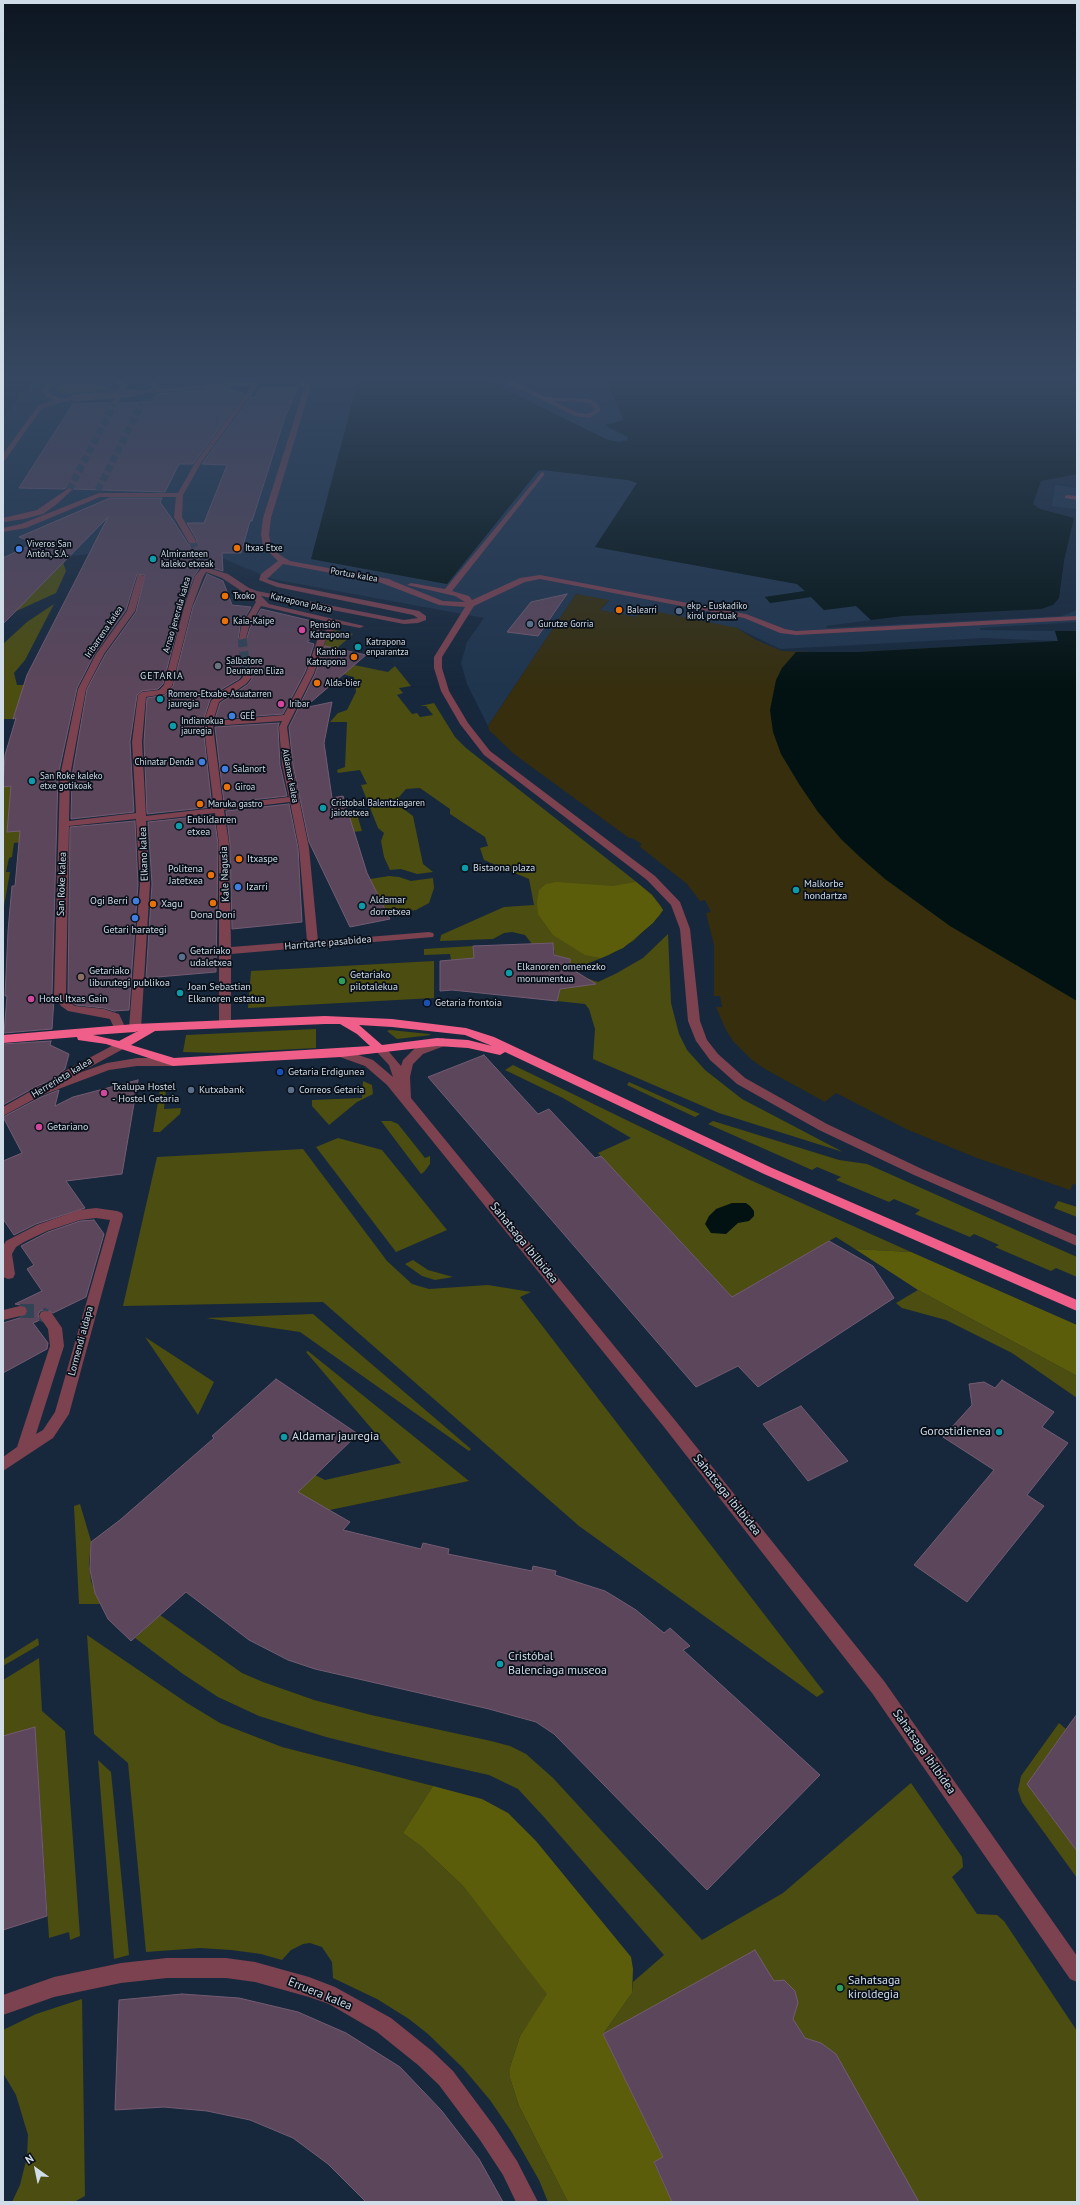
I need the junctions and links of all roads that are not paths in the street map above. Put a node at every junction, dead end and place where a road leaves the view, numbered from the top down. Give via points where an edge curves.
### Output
1 (186, 484) edge
2 (279, 484) edge
3 (534, 484) edge
4 (69, 490) tunnel mouth
5 (98, 490) tunnel mouth
6 (180, 495) junction
7 (1067, 497) dead end
8 (1077, 498) edge
9 (83, 501) junction
10 (3, 520) edge
11 (3, 530) edge
12 (192, 541) tunnel mouth
13 (282, 561) junction
14 (141, 576) dead end
15 (382, 580) junction
16 (447, 592) junction
17 (255, 593) junction
18 (260, 602) junction
19 (471, 604) junction
20 (1077, 618) edge
21 (338, 622) junction
22 (360, 626) dead end
23 (242, 638) tunnel mouth
24 (246, 670) tunnel mouth
25 (157, 693) joint
26 (79, 698) joint
27 (286, 718) junction
28 (209, 724) junction
29 (294, 799) junction
30 (219, 809) junction
31 (142, 817) junction
32 (64, 824) junction
33 (429, 935) dead end
34 (313, 944) junction
35 (226, 951) junction
36 (341, 1020) junction
37 (225, 1024) junction
38 (154, 1027) junction
39 (135, 1028) junction
40 (120, 1029) junction
41 (49, 1034) junction
42 (3, 1039) edge
43 (442, 1042) junction
44 (121, 1045) junction
45 (380, 1049) junction
46 (341, 1053) junction
47 (524, 1056) junction
48 (173, 1062) junction
49 (38, 1093) junction
50 (405, 1098) junction
51 (3, 1112) edge
52 (1077, 1241) edge
53 (8, 1274) dead end
54 (1077, 1306) edge
55 (20, 1311) tunnel mouth
56 (3, 1315) edge
57 (46, 1316) dead end
58 (23, 1452) junction
59 (3, 1465) edge
60 (1077, 1972) edge
61 (3, 2006) edge
62 (527, 2202) edge

1 - 6 street
2 - 13 street via 265,530 268,549
3 - 16 street
4 - 10 street via 40,512
5 - 9 street
6 - 9 street via 108,494
6 - 12 street via 178,517
7 - 8 street
9 - 11 street via 27,525
13 - 15 street, Portua kalea
13 - 17 street via 264,576 263,580 416,613 423,616 423,619 404,622
14 - 26 street, Iribarrena kalea via 131,612 100,654
15 - 16 street, Portua kalea
15 - 19 street via 447,604
16 - 19 street, Portua kalea via 464,597
17 - 18 street, Katrapona plaza
17 - 25 street, Arnao jenerala kalea via 204,565 188,607 168,686 164,691
18 - 21 street, Katrapona plaza via 274,608
18 - 23 street, Katrapona plaza via 245,627
19 - 20 street via 508,586 534,578 556,579 752,617 783,631 796,633
19 - 52 street via 469,611 440,653 437,663 445,691 470,733 494,758 650,878 676,904 685,929 694,1021 707,1049 729,1071 762,1094 864,1148
21 - 22 street, Katrapona plaza
21 - 27 street, Aldamar kalea via 322,638 310,673
24 - 28 street, Kale Nagusia via 244,682 215,701 210,709
25 - 31 street, Elkano kalea via 142,695 138,725 137,752
26 - 32 street, San Roke kalea via 65,776
27 - 28 street
27 - 29 street, Aldamar kalea via 283,740
28 - 30 street, Kale Nagusia
29 - 30 street
29 - 34 street, Aldamar kalea via 304,848
30 - 31 street
30 - 35 street, Kale Nagusia via 224,844
31 - 32 street
31 - 39 street, Elkano kalea via 145,890
32 - 40 street, San Roke kalea via 60,995 65,1004 72,1009 104,1013 114,1017
33 - 34 street, Harritarte pasabidea
34 - 35 street, Harritarte pasabidea
35 - 37 street, Kale Nagusia
36 - 37 highway
36 - 45 highway via 361,1031
36 - 47 highway via 458,1031 490,1040
37 - 38 highway
38 - 39 highway
38 - 44 highway
39 - 40 highway
40 - 41 highway
41 - 42 highway
41 - 44 highway via 82,1037
43 - 45 highway
43 - 47 highway via 468,1044
43 - 50 street via 419,1051 407,1063 404,1077
44 - 48 highway
44 - 49 street, Herrerieta kalea
45 - 46 highway
45 - 50 street via 394,1064
46 - 48 highway
46 - 50 street, Sahatsaga ibilbidea via 374,1066
47 - 54 highway via 768,1171
48 - 49 street via 137,1062 107,1067
49 - 51 street, Herrerieta kalea
50 - 60 street, Sahatsaga ibilbidea via 848,1647
53 - 58 street, Lormendi aldapa via 5,1254 19,1239 79,1215 96,1213 116,1216 62,1414 48,1434
55 - 56 street
57 - 58 street via 55,1328 57,1346
58 - 59 street, Lormendi aldapa
61 - 62 street, Erruera kalea via 54,1987 120,1973 167,1968 226,1968 255,1972 310,1987 342,2001 384,2025 446,2078 510,2168

